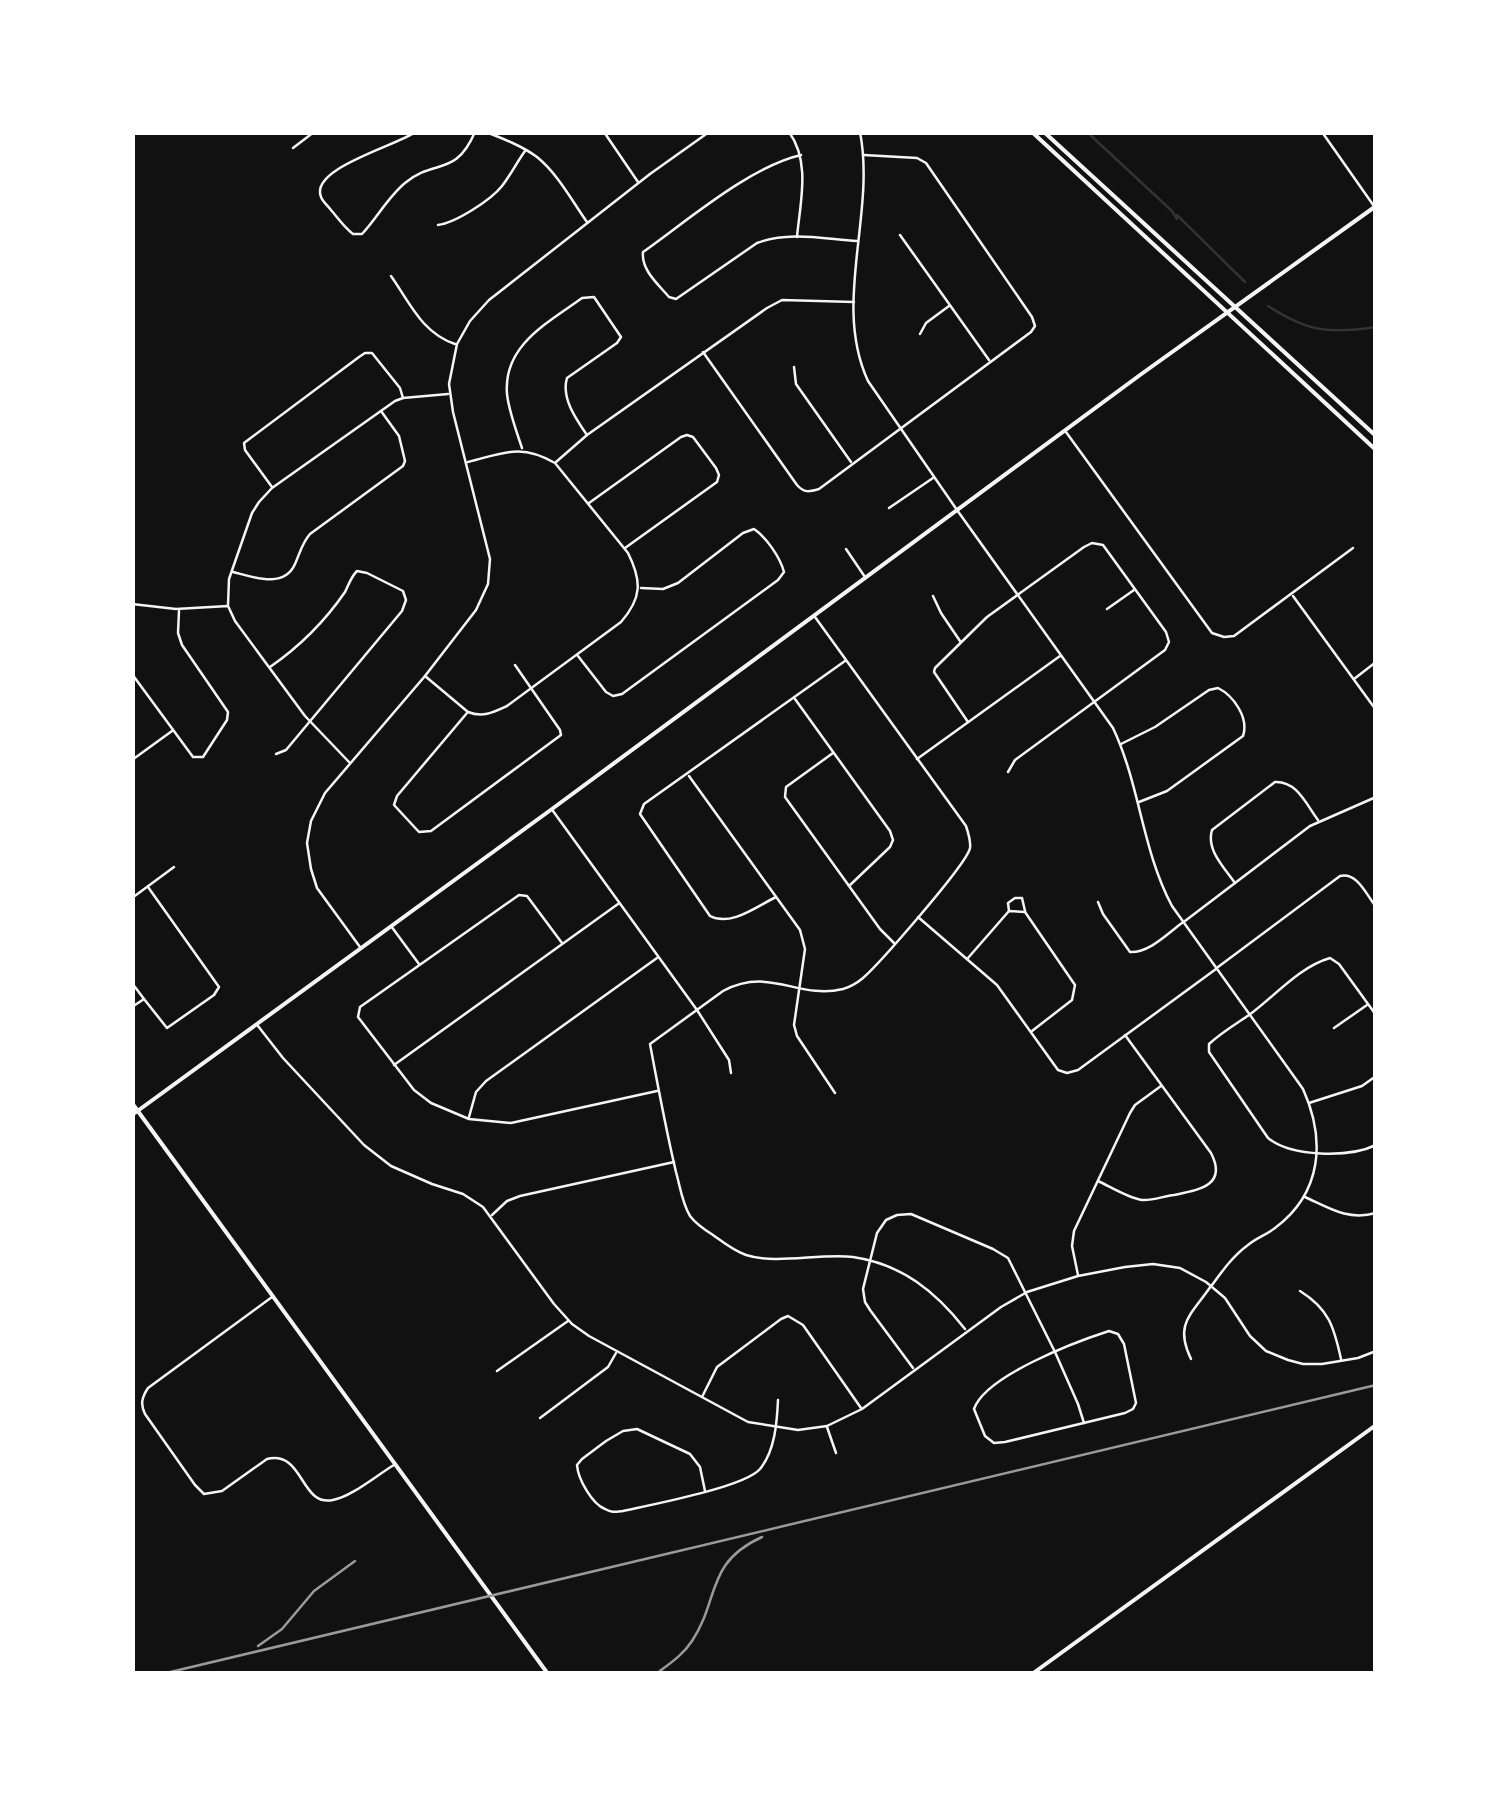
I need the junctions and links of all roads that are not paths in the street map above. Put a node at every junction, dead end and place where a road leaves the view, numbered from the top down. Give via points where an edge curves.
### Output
1 (314, 132) edge
2 (415, 132) edge
3 (475, 132) edge
4 (486, 132) edge
5 (604, 132) edge
6 (709, 132) edge
7 (789, 132) edge
8 (860, 132) edge
9 (1032, 132) edge
10 (1044, 132) edge
11 (1322, 132) edge
12 (293, 148) dead end
13 (526, 150) junction
14 (864, 155) junction
15 (800, 156) junction
16 (639, 184) junction
17 (1375, 208) edge
18 (588, 223) junction
19 (438, 225) dead end
20 (900, 235) dead end
21 (797, 237) junction
22 (858, 242) junction
23 (391, 276) dead end
24 (854, 302) junction
25 (950, 305) junction
26 (1235, 307) junction
27 (1227, 313) junction
28 (920, 334) dead end
29 (457, 344) junction
30 (704, 352) junction
31 (990, 362) junction
32 (794, 367) dead end
33 (450, 394) junction
34 (403, 398) junction
35 (381, 411) junction
36 (900, 428) junction
37 (1065, 430) junction
38 (588, 434) junction
39 (1376, 436) edge
40 (522, 450) junction
41 (1376, 450) edge
42 (467, 463) junction
43 (555, 463) junction
44 (852, 464) junction
45 (934, 477) junction
46 (272, 488) junction
47 (588, 504) junction
48 (890, 508) dead end
49 (957, 510) junction
50 (846, 548) dead end
51 (1353, 548) dead end
52 (624, 549) junction
53 (232, 571) junction
54 (866, 578) junction
55 (638, 588) junction
56 (1135, 589) junction
57 (1018, 594) junction
58 (1292, 595) junction
59 (932, 596) dead end
60 (132, 604) edge
61 (228, 606) junction
62 (179, 609) junction
63 (1108, 609) dead end
64 (814, 616) junction
65 (962, 644) junction
66 (577, 654) junction
67 (1061, 655) junction
68 (846, 660) junction
69 (1376, 662) edge
70 (515, 665) dead end
71 (269, 668) junction
72 (132, 674) edge
73 (425, 676) junction
74 (1353, 680) junction
75 (530, 688) junction
76 (794, 698) junction
77 (1094, 701) junction
78 (1376, 710) edge
79 (468, 712) junction
80 (310, 721) junction
81 (968, 722) junction
82 (173, 730) junction
83 (1121, 744) junction
84 (833, 753) junction
85 (276, 754) dead end
86 (918, 758) junction
87 (132, 760) edge
88 (350, 763) junction
89 (1008, 772) dead end
90 (688, 774) junction
91 (1376, 797) edge
92 (1138, 802) junction
93 (552, 809) junction
94 (1319, 822) junction
95 (174, 867) dead end
96 (1235, 883) junction
97 (850, 886) junction
98 (148, 887) junction
99 (776, 897) junction
100 (132, 898) edge
101 (1098, 902) dead end
102 (620, 903) junction
103 (1376, 907) edge
104 (1010, 911) junction
105 (1025, 912) junction
106 (918, 917) junction
107 (1184, 922) junction
108 (391, 926) junction
109 (562, 943) junction
110 (894, 943) junction
111 (361, 948) junction
112 (658, 957) junction
113 (967, 958) junction
114 (420, 966) junction
115 (1217, 968) junction
116 (132, 983) edge
117 (799, 989) junction
118 (144, 999) junction
119 (1368, 1004) junction
120 (132, 1008) edge
121 (698, 1010) junction
122 (1250, 1014) junction
123 (1376, 1015) edge
124 (257, 1024) junction
125 (1334, 1028) dead end
126 (1031, 1032) junction
127 (1125, 1035) junction
128 (394, 1066) junction
129 (731, 1073) dead end
130 (1376, 1076) edge
131 (1160, 1086) junction
132 (659, 1091) junction
133 (835, 1094) dead end
134 (132, 1103) edge
135 (1309, 1104) junction
136 (138, 1111) junction
137 (132, 1116) edge
138 (469, 1119) junction
139 (1376, 1145) edge
140 (1317, 1152) junction
141 (674, 1162) junction
142 (1098, 1180) junction
143 (1305, 1197) junction
144 (1376, 1213) edge
145 (491, 1216) junction
146 (871, 1262) junction
147 (1078, 1276) junction
148 (1212, 1285) junction
149 (1300, 1291) dead end
150 (1026, 1292) junction
151 (273, 1296) junction
152 (569, 1320) junction
153 (967, 1332) junction
154 (1376, 1351) edge
155 (617, 1352) junction
156 (1055, 1352) junction
157 (1191, 1360) dead end
158 (1341, 1360) junction
159 (498, 1370) dead end
160 (914, 1370) junction
161 (702, 1397) junction
162 (778, 1400) dead end
163 (862, 1409) junction
164 (540, 1418) dead end
165 (1084, 1422) junction
166 (1376, 1425) edge
167 (827, 1426) junction
168 (775, 1428) junction
169 (836, 1453) dead end
170 (394, 1464) junction
171 (705, 1491) junction
172 (548, 1674) edge
173 (1032, 1674) edge

1 - 12 street
2 - 3 street via 358,157 320,185 321,197 353,234 362,234 405,182 457,161
4 - 13 street
5 - 16 street
6 - 16 street
7 - 15 street
8 - 14 street
9 - 27 main road
10 - 26 main road
11 - 17 street
13 - 18 street via 554,175
13 - 19 street via 494,194
14 - 22 street
14 - 31 street via 926,164 1032,317 1031,332
15 - 21 street
15 - 21 street via 756,172 643,252 642,261 676,298 758,243
16 - 18 street
17 - 26 main road
18 - 29 street via 489,300
20 - 25 street
21 - 22 street
22 - 24 street
23 - 29 street via 423,325
24 - 30 street via 782,300
24 - 36 street via 862,368
25 - 28 street
25 - 31 street
26 - 27 main road
26 - 39 main road
27 - 37 main road
27 - 41 main road
29 - 33 street
30 - 38 street
30 - 44 street via 803,492
31 - 36 street
32 - 44 street via 796,384
33 - 34 street
33 - 42 street
34 - 35 street
34 - 46 street via 378,358 359,357 244,443
35 - 46 street
35 - 53 street via 399,436 402,466 310,534 284,577 264,580
36 - 44 street
36 - 45 street
37 - 49 main road
37 - 58 street via 1212,632 1234,636
38 - 40 street via 564,388 566,378 622,337 589,296 525,340 507,371
38 - 43 street
40 - 42 street
40 - 43 street
42 - 73 street via 490,559 488,584
43 - 47 street
45 - 48 street
45 - 49 street
46 - 53 street via 252,512
47 - 52 street
47 - 52 street via 681,438 693,437 716,468 717,482
49 - 54 main road
49 - 57 street
50 - 54 street
51 - 58 street
52 - 55 street
53 - 61 street
54 - 64 main road
55 - 66 street via 621,622
55 - 66 street via 678,583 754,529 784,572 622,694 606,692
56 - 57 street via 1103,545 1092,543
56 - 63 street
56 - 77 street via 1166,632 1166,650
57 - 65 street
57 - 67 street
58 - 74 street
59 - 65 street
60 - 62 street
61 - 62 street
61 - 71 street
62 - 82 street via 182,644 228,712 198,758
64 - 68 street
64 - 93 main road
65 - 81 street via 934,672
66 - 75 street
67 - 77 street
67 - 81 street
68 - 76 street
68 - 86 street
69 - 74 street
70 - 75 street
71 - 80 street
71 - 80 street via 302,642 357,571 403,591 402,611
72 - 82 street
73 - 79 street
73 - 88 street
74 - 78 street
75 - 79 street via 490,714
75 - 79 street via 561,735 431,831 419,832 394,805 397,796
76 - 84 street
76 - 90 street
77 - 83 street
77 - 89 street
80 - 85 street
80 - 88 street
81 - 86 street
82 - 87 street
83 - 92 street
83 - 92 street via 1218,688 1247,726 1243,736 1182,780
84 - 97 street via 893,840
84 - 97 street via 796,778 785,796
86 - 106 street via 966,826 970,847
88 - 111 street via 325,793 307,843 317,888
90 - 99 street
90 - 99 street via 644,804 640,814 704,910 724,921
91 - 94 street
92 - 107 street via 1158,880
93 - 102 street
93 - 108 main road
94 - 96 street
94 - 96 street via 1294,786 1275,782 1210,834 1214,854
95 - 98 street
96 - 107 street
97 - 110 street
98 - 100 street
98 - 118 street via 218,986 167,1028
99 - 117 street via 805,949
101 - 107 street via 1130,952 1146,949
102 - 109 street
102 - 112 street
103 - 115 street via 1354,878 1340,876
104 - 105 street
104 - 105 street via 1008,903 1022,898
104 - 113 street
105 - 126 street via 1075,985 1072,1000
106 - 110 street
106 - 113 street
107 - 115 street
108 - 111 main road
108 - 114 street
109 - 114 street via 526,896 518,895
109 - 128 street
110 - 117 street via 847,988
111 - 124 main road
112 - 121 street
112 - 138 street via 486,1081
113 - 126 street via 997,985
114 - 128 street via 360,1007 358,1016
115 - 122 street
115 - 127 street
116 - 118 street
117 - 121 street via 747,981
117 - 133 street via 797,1036
118 - 120 street
119 - 122 street via 1330,958
119 - 123 street
119 - 125 street
121 - 129 street via 730,1060
121 - 132 street via 650,1044
122 - 135 street
122 - 140 street via 1210,1044 1212,1060 1268,1138
124 - 136 main road
124 - 145 street via 364,1145 392,1166 464,1194
126 - 127 street via 1067,1074
127 - 131 street
128 - 138 street via 414,1090
130 - 135 street
131 - 142 street via 1130,1113
131 - 142 street via 1211,1153 1211,1183 1142,1200
132 - 138 street via 511,1123
132 - 141 street
134 - 136 main road
135 - 140 street
136 - 137 main road
136 - 151 main road
139 - 140 street via 1347,1154
140 - 143 street
141 - 145 street via 520,1196
141 - 146 street via 690,1216 734,1250 764,1258
142 - 147 street via 1074,1231
143 - 144 street via 1341,1214
143 - 148 street via 1250,1242
145 - 152 street
146 - 150 street via 876,1232 886,1220 911,1214 1008,1258
146 - 153 street via 926,1288
146 - 160 street via 865,1302
147 - 148 street via 1153,1264 1180,1268
147 - 150 street
148 - 157 street via 1183,1326
148 - 158 street via 1266,1351 1303,1364
149 - 158 street via 1327,1315
150 - 153 street
150 - 156 street
151 - 170 main road
151 - 170 street via 144,1394 142,1408 195,1484 204,1494 222,1491 276,1457 288,1460 315,1498 327,1502
152 - 155 street
152 - 159 street
153 - 160 street
154 - 158 street
155 - 161 street
155 - 164 street
156 - 165 street
156 - 165 street via 1108,1331 1124,1344 1133,1410
156 - 165 street via 978,1398 974,1410 994,1443
160 - 163 street
161 - 163 street via 716,1367 788,1316
161 - 168 street via 748,1422
162 - 168 street
163 - 167 street
166 - 173 main road
167 - 168 street
167 - 169 street
168 - 171 street via 759,1470
170 - 172 main road
171 - 171 street via 610,1512 599,1506 577,1465 606,1441 638,1430 690,1454

